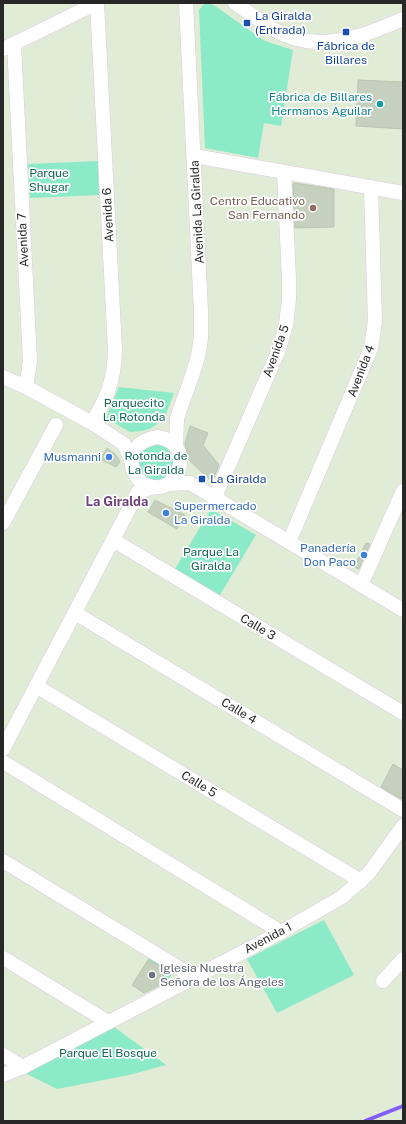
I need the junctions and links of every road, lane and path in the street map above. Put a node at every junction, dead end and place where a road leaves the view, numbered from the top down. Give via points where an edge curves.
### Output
1 (97, 3) edge
2 (186, 3) edge
3 (235, 3) edge
4 (403, 19) edge
5 (9, 46) edge
6 (194, 156) junction
7 (284, 172) junction
8 (371, 187) junction
9 (403, 193) edge
10 (3, 377) edge
11 (26, 387) junction
12 (177, 418) junction
13 (92, 423) junction
14 (56, 425) dead end
15 (158, 437) junction
16 (141, 442) junction
17 (124, 444) junction
18 (178, 453) junction
19 (132, 460) junction
20 (136, 476) junction
21 (190, 483) junction
22 (168, 484) junction
23 (154, 487) junction
24 (403, 491) edge
25 (138, 492) junction
26 (215, 497) junction
27 (3, 523) edge
28 (114, 540) junction
29 (289, 542) junction
30 (361, 585) junction
31 (403, 610) edge
32 (75, 613) junction
33 (36, 686) junction
34 (403, 713) edge
35 (3, 749) edge
36 (3, 762) edge
37 (403, 810) edge
38 (403, 826) edge
39 (3, 861) edge
40 (361, 881) junction
41 (281, 932) junction
42 (3, 958) edge
43 (403, 959) edge
44 (194, 977) junction
45 (383, 981) dead end
46 (108, 1022) junction
47 (3, 1054) edge
48 (23, 1066) junction
49 (3, 1075) edge

1 - 5 street
1 - 13 street, Avenida 6 via 115,350 112,382 106,399
2 - 6 street, Avenida La Giralda
3 - 4 street via 274,30 302,41 344,41 374,32
5 - 11 street, Avenida 7 via 30,360
6 - 7 street
6 - 12 street, Avenida La Giralda via 201,338 194,373
7 - 8 street
7 - 26 street, Avenida 5 via 289,279 286,326 278,352
8 - 9 street
8 - 29 street, Avenida 4 via 375,321 371,348
10 - 11 street
11 - 13 street
12 - 15 street, Avenida La Giralda via 168,430
12 - 18 street, Avenida La Giralda
13 - 17 street
14 - 27 street
15 - 16 street
15 - 18 street via 172,442
16 - 17 street
16 - 19 street via 136,446
17 - 19 street
18 - 21 street
18 - 22 street via 178,473
19 - 20 street
20 - 23 street via 141,483
20 - 25 street
21 - 22 street
21 - 26 street
22 - 23 street
23 - 25 street
24 - 30 street
25 - 28 street
26 - 29 street
28 - 32 street
28 - 34 street, Calle 3
29 - 30 street
30 - 31 street
32 - 33 street
32 - 37 street, Calle 4
33 - 35 street
33 - 40 street, Calle 5
36 - 41 street
38 - 40 street, Avenida 1
39 - 44 street
40 - 41 street, Avenida 1 via 342,898
41 - 44 street, Avenida 1
42 - 46 street
43 - 45 street
44 - 46 street, Avenida 1
46 - 48 street, Avenida 1
47 - 48 street
48 - 49 street, Avenida 1

